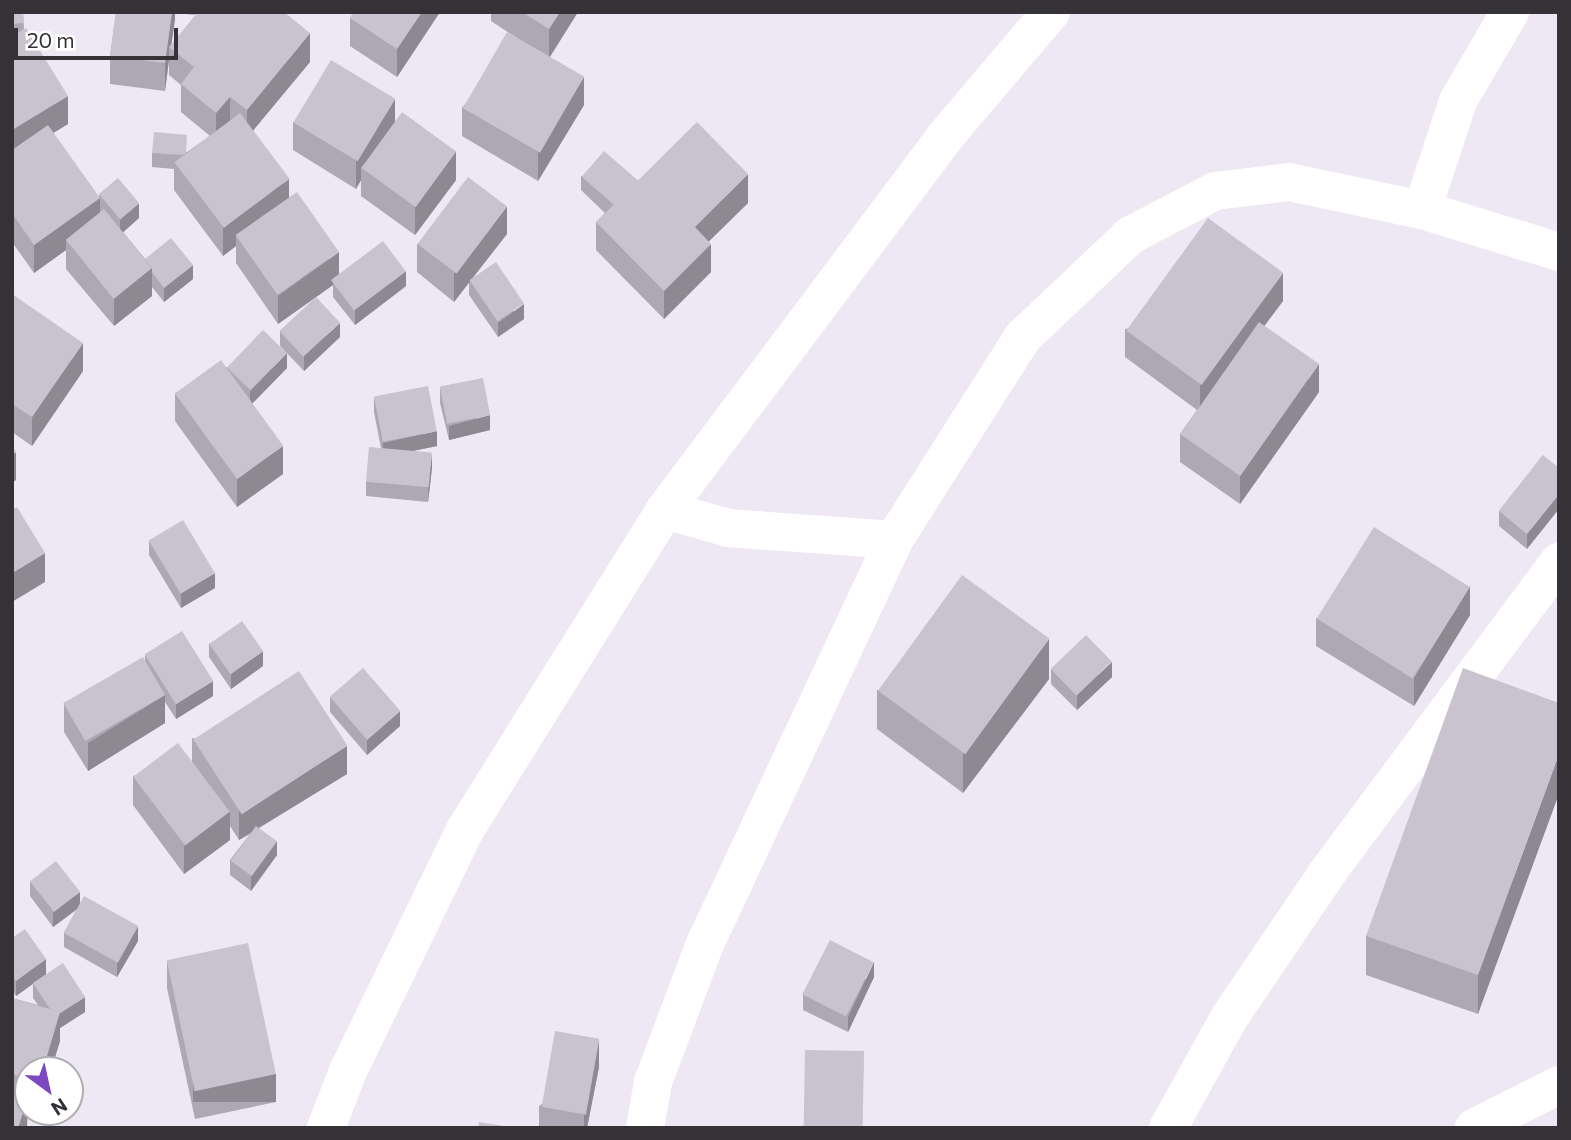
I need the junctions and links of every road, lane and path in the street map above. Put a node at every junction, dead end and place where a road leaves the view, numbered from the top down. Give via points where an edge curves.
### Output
1 (1051, 12) edge
2 (1510, 12) edge
3 (1422, 210) junction
4 (1559, 252) edge
5 (665, 510) junction
6 (894, 540) junction
7 (1559, 562) edge
8 (1559, 1085) edge
9 (326, 1128) edge
10 (645, 1128) edge
11 (1168, 1128) edge
12 (1474, 1128) edge

1 - 5 street via 944,138
2 - 3 street via 1458,101
3 - 4 street
3 - 6 street via 1289,182 1216,191 1131,235 1023,337
5 - 6 street via 728,528
5 - 9 street via 465,830 348,1071
6 - 10 street via 705,944 653,1082
7 - 11 street via 1327,873 1229,1018
8 - 12 street

